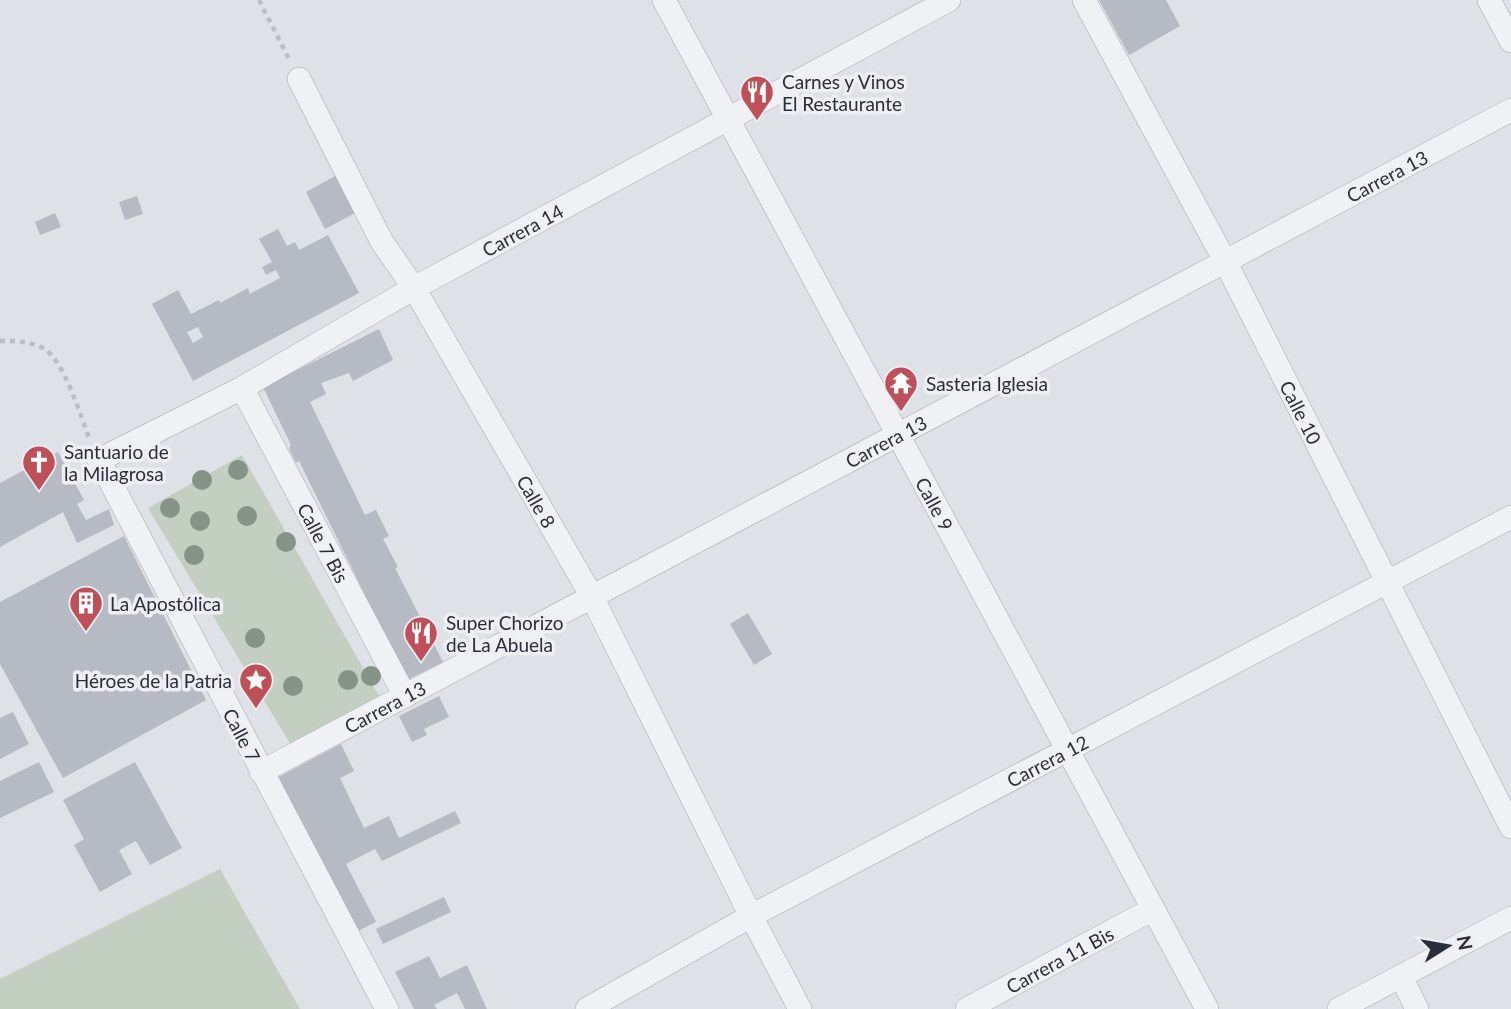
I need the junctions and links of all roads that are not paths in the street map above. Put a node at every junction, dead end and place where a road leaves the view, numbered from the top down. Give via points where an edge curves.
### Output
1 (664, 0) edge
2 (949, 0) edge
3 (1084, 0) edge
4 (1489, 0) edge
5 (1511, 41) edge
6 (299, 79) road end
7 (1511, 110) edge
8 (729, 116) junction
9 (1225, 261) junction
10 (414, 288) junction
11 (242, 388) junction
12 (897, 435) junction
13 (99, 460) joint
14 (1511, 517) edge
15 (1387, 584) junction
16 (591, 596) junction
17 (405, 696) junction
18 (1066, 751) junction
19 (261, 772) junction
20 (1511, 827) edge
21 (1153, 909) junction
22 (751, 916) junction
23 (1511, 918) edge
24 (1401, 976) junction
25 (387, 1009) edge
26 (587, 1009) edge
27 (800, 1009) edge
28 (967, 1009) edge
29 (1207, 1009) edge
30 (1339, 1009) edge
31 (1418, 1009) edge

1 - 8 street, Calle 9
2 - 8 street, Carrera 14
3 - 9 street, Calle 10
4 - 5 street
6 - 10 street, Calle 8 via 382,242
7 - 9 street, Carrera 13
8 - 10 street, Carrera 14
8 - 12 street, Calle 9
9 - 12 street, Carrera 13
9 - 15 street, Calle 10
10 - 11 street, Carrera 14
10 - 16 street, Calle 8
11 - 13 street, Carrera 14
11 - 17 street, Calle 7 Bis
12 - 16 street, Carrera 13
12 - 18 street, Calle 9
13 - 19 street, Calle 7
14 - 15 street, Carrera 12
15 - 18 street, Carrera 12
15 - 20 street, Calle 10
16 - 17 street, Carrera 13
16 - 22 street, Calle 8
17 - 19 street, Carrera 13
18 - 21 street, Calle 9
18 - 22 street, Carrera 12
19 - 25 street, Calle 7
21 - 28 street, Carrera 11 Bis
21 - 29 street, Calle 9
22 - 26 street, Carrera 12
22 - 27 street, Calle 8
23 - 24 street
24 - 30 street
24 - 31 street

